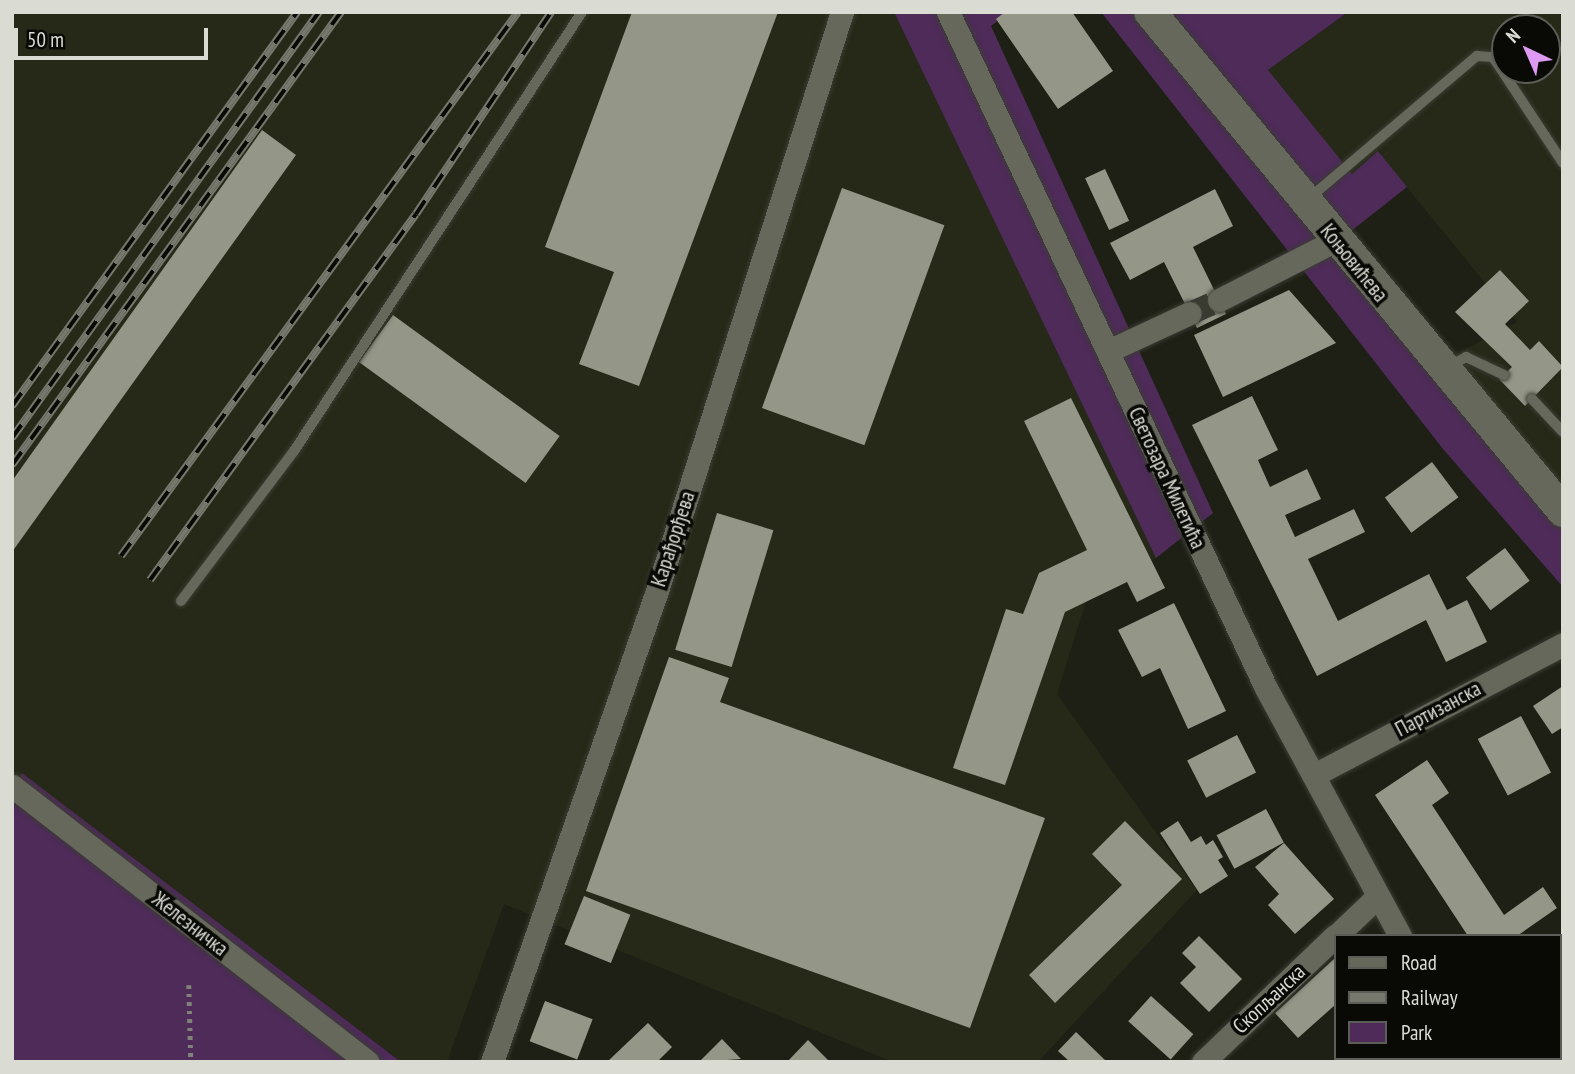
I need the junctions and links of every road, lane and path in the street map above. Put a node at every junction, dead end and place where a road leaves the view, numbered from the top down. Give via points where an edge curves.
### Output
1 (582, 12) edge
2 (842, 12) edge
3 (948, 12) edge
4 (1150, 12) edge
5 (1563, 163) edge
6 (1304, 202) junction
7 (1336, 240) junction
8 (1219, 300) tunnel mouth
9 (1190, 313) tunnel mouth
10 (1108, 351) junction
11 (1442, 370) junction
12 (1504, 375) dead end
13 (1532, 399) dead end
14 (1563, 432) edge
15 (1562, 508) edge
16 (181, 601) dead end
17 (1563, 644) edge
18 (1314, 775) junction
19 (12, 786) edge
20 (1376, 898) junction
21 (1338, 934) edge
22 (1399, 934) edge
23 (1334, 938) edge
24 (189, 985) dead end
25 (496, 1060) edge
26 (191, 1062) edge
27 (368, 1062) edge
28 (1203, 1062) edge

1 - 16 lane via 294,451
2 - 25 street, Карађорђева via 656,594
3 - 10 street, Светозара Милетића
4 - 6 main road, Коњовићева
5 - 6 lane via 1493,57 1477,56
6 - 7 main road, Коњовићева
7 - 8 street
7 - 11 main road, Коњовићева
9 - 10 street
10 - 18 street, Светозара Милетића
11 - 12 lane via 1466,357
11 - 15 main road, Коњовићева
13 - 14 lane
17 - 18 street, Партизанска
18 - 20 street, Светозара Милетића
19 - 27 street, Железничка
20 - 21 street, Скопљанска
20 - 22 street, Светозара Милетића
23 - 28 street, Скопљанска
24 - 26 path

